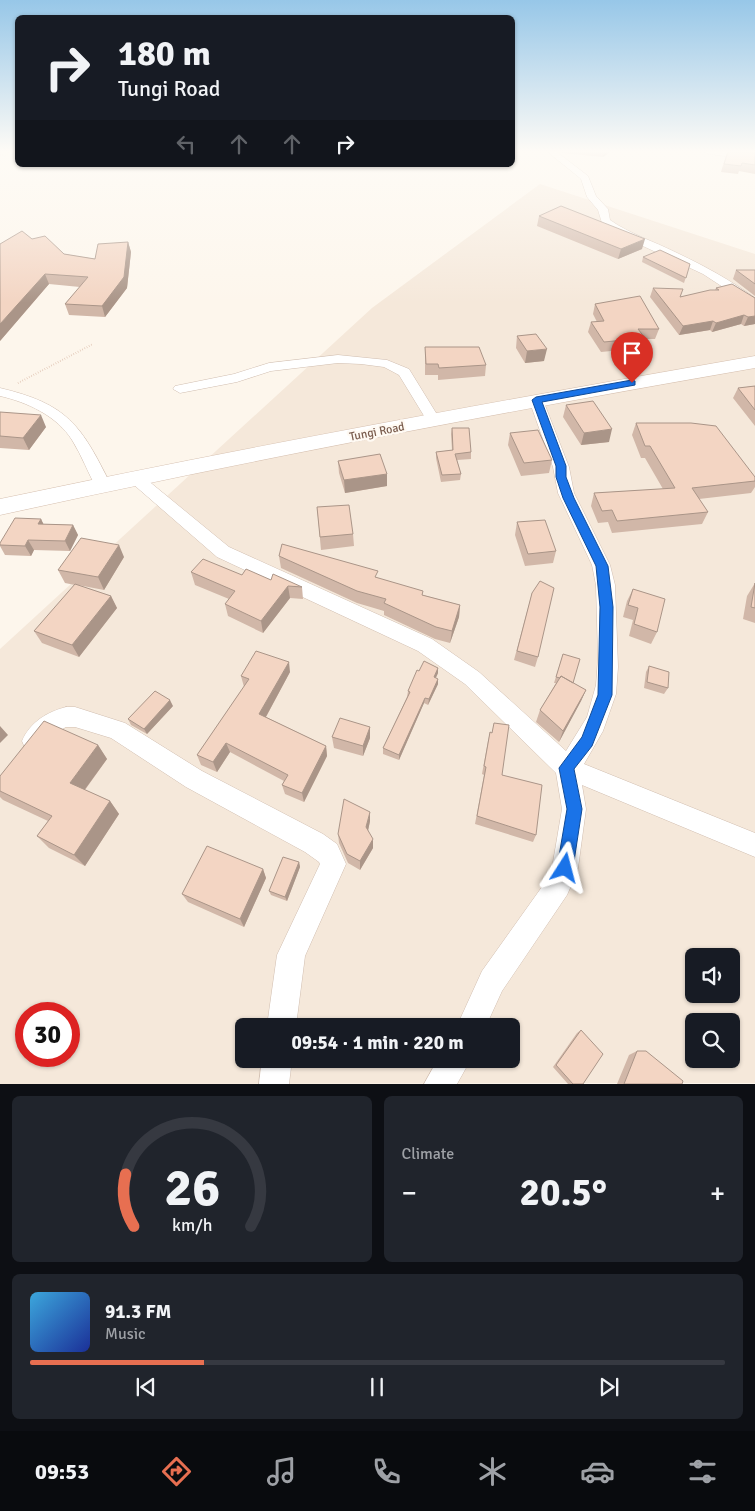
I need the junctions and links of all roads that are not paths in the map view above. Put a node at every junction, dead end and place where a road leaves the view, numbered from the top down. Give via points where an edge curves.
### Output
1 (597, 203) edge
2 (755, 304) edge
3 (755, 362) edge
4 (180, 389) dead end
5 (1, 392) edge
6 (536, 400) junction
7 (434, 421) junction
8 (134, 478) junction
9 (104, 485) junction
10 (0, 506) edge
11 (19, 759) edge
12 (566, 768) junction
13 (755, 845) edge
14 (283, 1018) edge
15 (475, 1018) edge
16 (276, 1068) edge
17 (450, 1068) edge
18 (274, 1084) edge
19 (439, 1084) edge

1 - 2 street via 603,209 607,224 701,267
3 - 6 main road, Tungi Road
4 - 7 street via 237,378 269,367 338,359 361,360 387,364 404,372
5 - 9 street via 21,397 53,412 72,429
6 - 7 main road, Tungi Road
6 - 12 street via 561,466 568,498 602,566 607,607 605,695 587,741
7 - 8 main road, Tungi Road
8 - 9 main road, Tungi Road
8 - 12 street via 223,552 425,645 472,678
9 - 10 main road, Tungi Road
11 - 14 street via 45,727 58,719 75,717 117,730 194,780 328,853 334,864 291,955
12 - 13 street
12 - 15 street via 574,809 565,868 558,886 492,980
16 - 18 street
17 - 19 street

